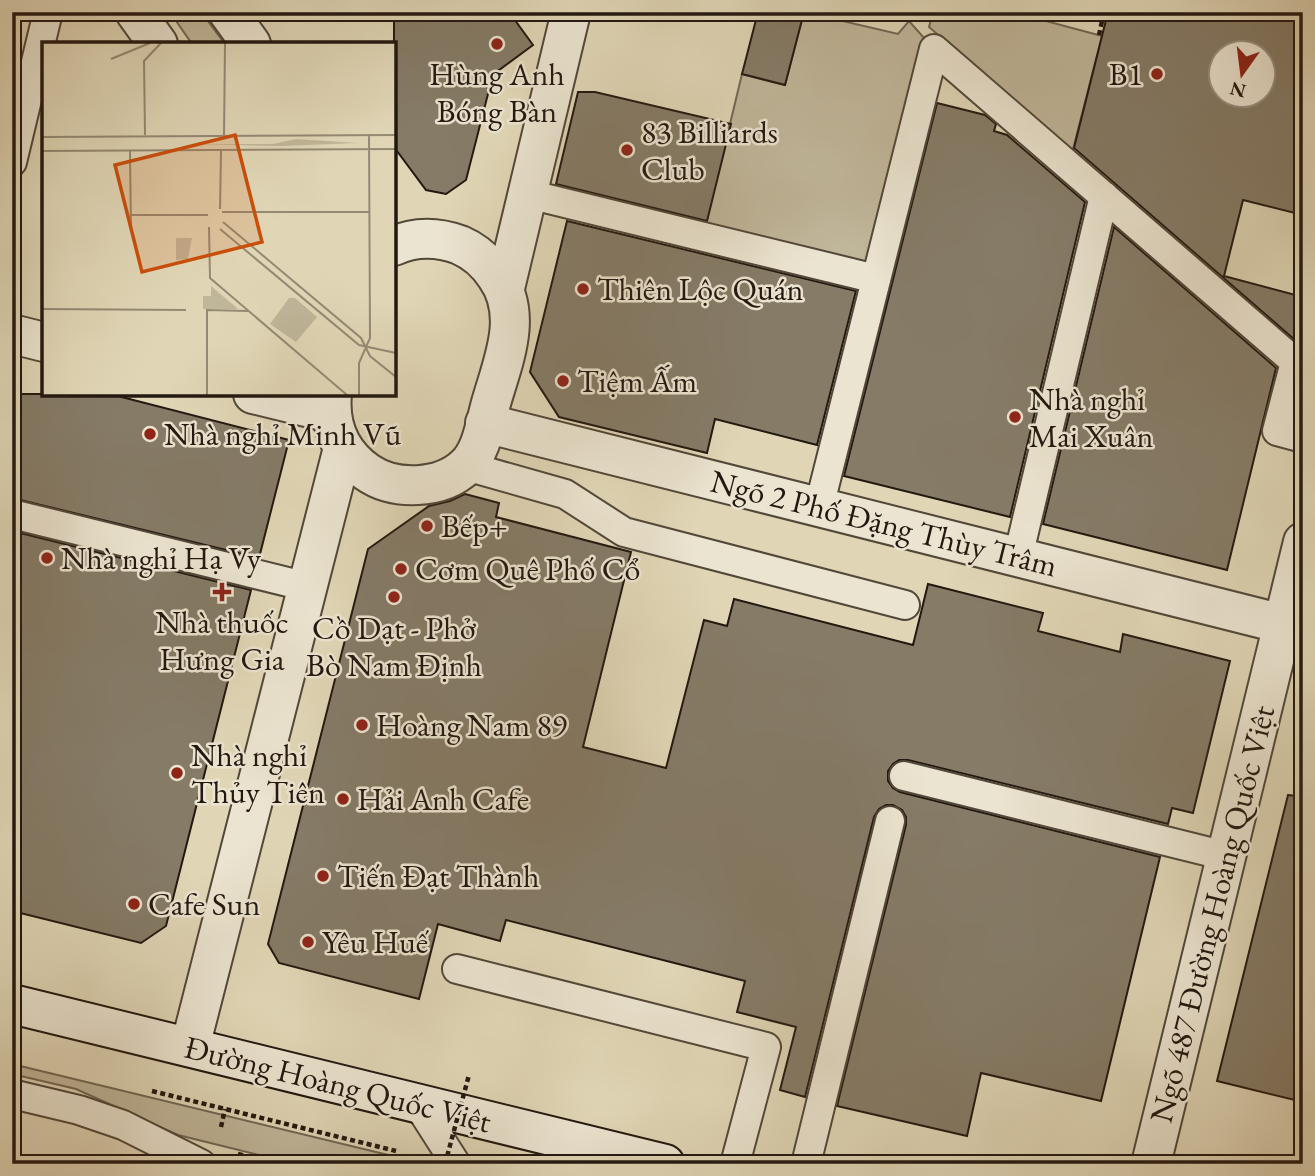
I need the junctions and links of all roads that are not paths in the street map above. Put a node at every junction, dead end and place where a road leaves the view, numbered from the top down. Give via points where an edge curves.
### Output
1 (48, 12) edge
2 (135, 12) edge
3 (571, 12) edge
4 (157, 42) edge
5 (12, 162) edge
6 (528, 194) junction
7 (1104, 197) junction
8 (396, 244) edge
9 (876, 279) junction
10 (505, 288) junction
11 (12, 334) edge
12 (42, 342) edge
13 (260, 396) edge
14 (335, 418) edge
15 (485, 423) junction
16 (1303, 438) edge
17 (466, 466) junction
18 (819, 507) junction
19 (12, 514) edge
20 (1303, 542) edge
21 (1017, 557) junction
22 (308, 587) junction
23 (905, 605) dead end
24 (1283, 624) junction
25 (904, 776) dead end
26 (890, 821) dead end
27 (1226, 856) junction
28 (457, 969) dead end
29 (12, 1004) edge
30 (190, 1047) junction
31 (12, 1094) edge
32 (416, 1103) junction
33 (201, 1164) edge
34 (456, 1164) edge
35 (664, 1164) edge
36 (735, 1164) edge
37 (806, 1164) edge
38 (1151, 1164) edge

1 - 5 lane
2 - 4 street
3 - 6 street
6 - 9 lane
6 - 10 street
7 - 9 lane via 934,49
7 - 16 lane via 1295,362 1277,431
7 - 21 lane
8 - 10 street via 425,237 448,240 489,265
9 - 18 lane
10 - 15 street via 511,316 508,342
11 - 12 street
13 - 14 street
14 - 17 street via 351,459 379,480 401,486 428,484
14 - 22 street
15 - 17 street via 478,448
15 - 18 street, Ngõ 2 Phố Đặng Thùy Trâm
17 - 23 lane via 565,494 624,532
18 - 21 street, Ngõ 2 Phố Đặng Thùy Trâm
19 - 22 lane
20 - 24 street, Ngõ 487 Đường Hoàng Quốc Việt
21 - 24 street, Ngõ 2 Phố Đặng Thùy Trâm
22 - 30 street
24 - 27 street, Ngõ 487 Đường Hoàng Quốc Việt
25 - 27 lane
26 - 37 lane
27 - 38 street, Ngõ 487 Đường Hoàng Quốc Việt
28 - 36 lane via 766,1047
29 - 30 street, Đường Hoàng Quốc Việt
30 - 32 street, Đường Hoàng Quốc Việt
31 - 33 lane via 124,1125
32 - 34 lane
32 - 35 street, Đường Hoàng Quốc Việt

